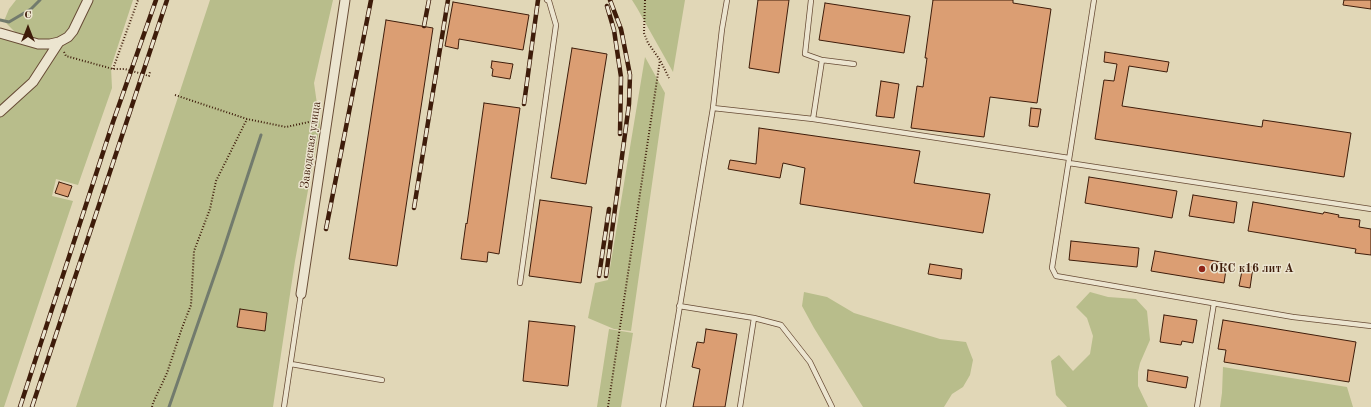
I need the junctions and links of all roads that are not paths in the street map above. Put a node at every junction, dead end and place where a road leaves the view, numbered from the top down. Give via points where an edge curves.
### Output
1 (88, 0) edge
2 (345, 0) edge
3 (547, 0) edge
4 (727, 0) edge
5 (811, 0) edge
6 (1094, 0) edge
7 (0, 33) edge
8 (59, 42) junction
9 (822, 60) junction
10 (854, 64) dead end
11 (713, 108) junction
12 (0, 112) edge
13 (813, 120) junction
14 (1069, 161) junction
15 (1371, 209) edge
16 (520, 283) dead end
17 (301, 294) joint
18 (1214, 303) junction
19 (679, 306) junction
20 (754, 318) junction
21 (1371, 326) edge
22 (291, 364) junction
23 (382, 380) dead end
24 (284, 407) edge
25 (663, 407) edge
26 (740, 407) edge
27 (832, 407) edge
28 (1197, 407) edge

1 - 8 street via 73,31
2 - 17 street, Заводская улица
3 - 16 lane via 556,25
4 - 11 lane
5 - 9 lane via 805,54
6 - 14 lane
7 - 8 street via 38,44
8 - 12 street via 33,82
9 - 10 lane
9 - 13 lane
11 - 13 lane
11 - 19 lane
13 - 14 lane
14 - 15 lane
14 - 18 lane via 1052,268 1056,276
17 - 22 lane
18 - 21 lane
18 - 28 lane
19 - 20 lane
19 - 25 lane
20 - 26 lane
20 - 27 lane via 781,325 810,362
22 - 23 lane
22 - 24 lane

